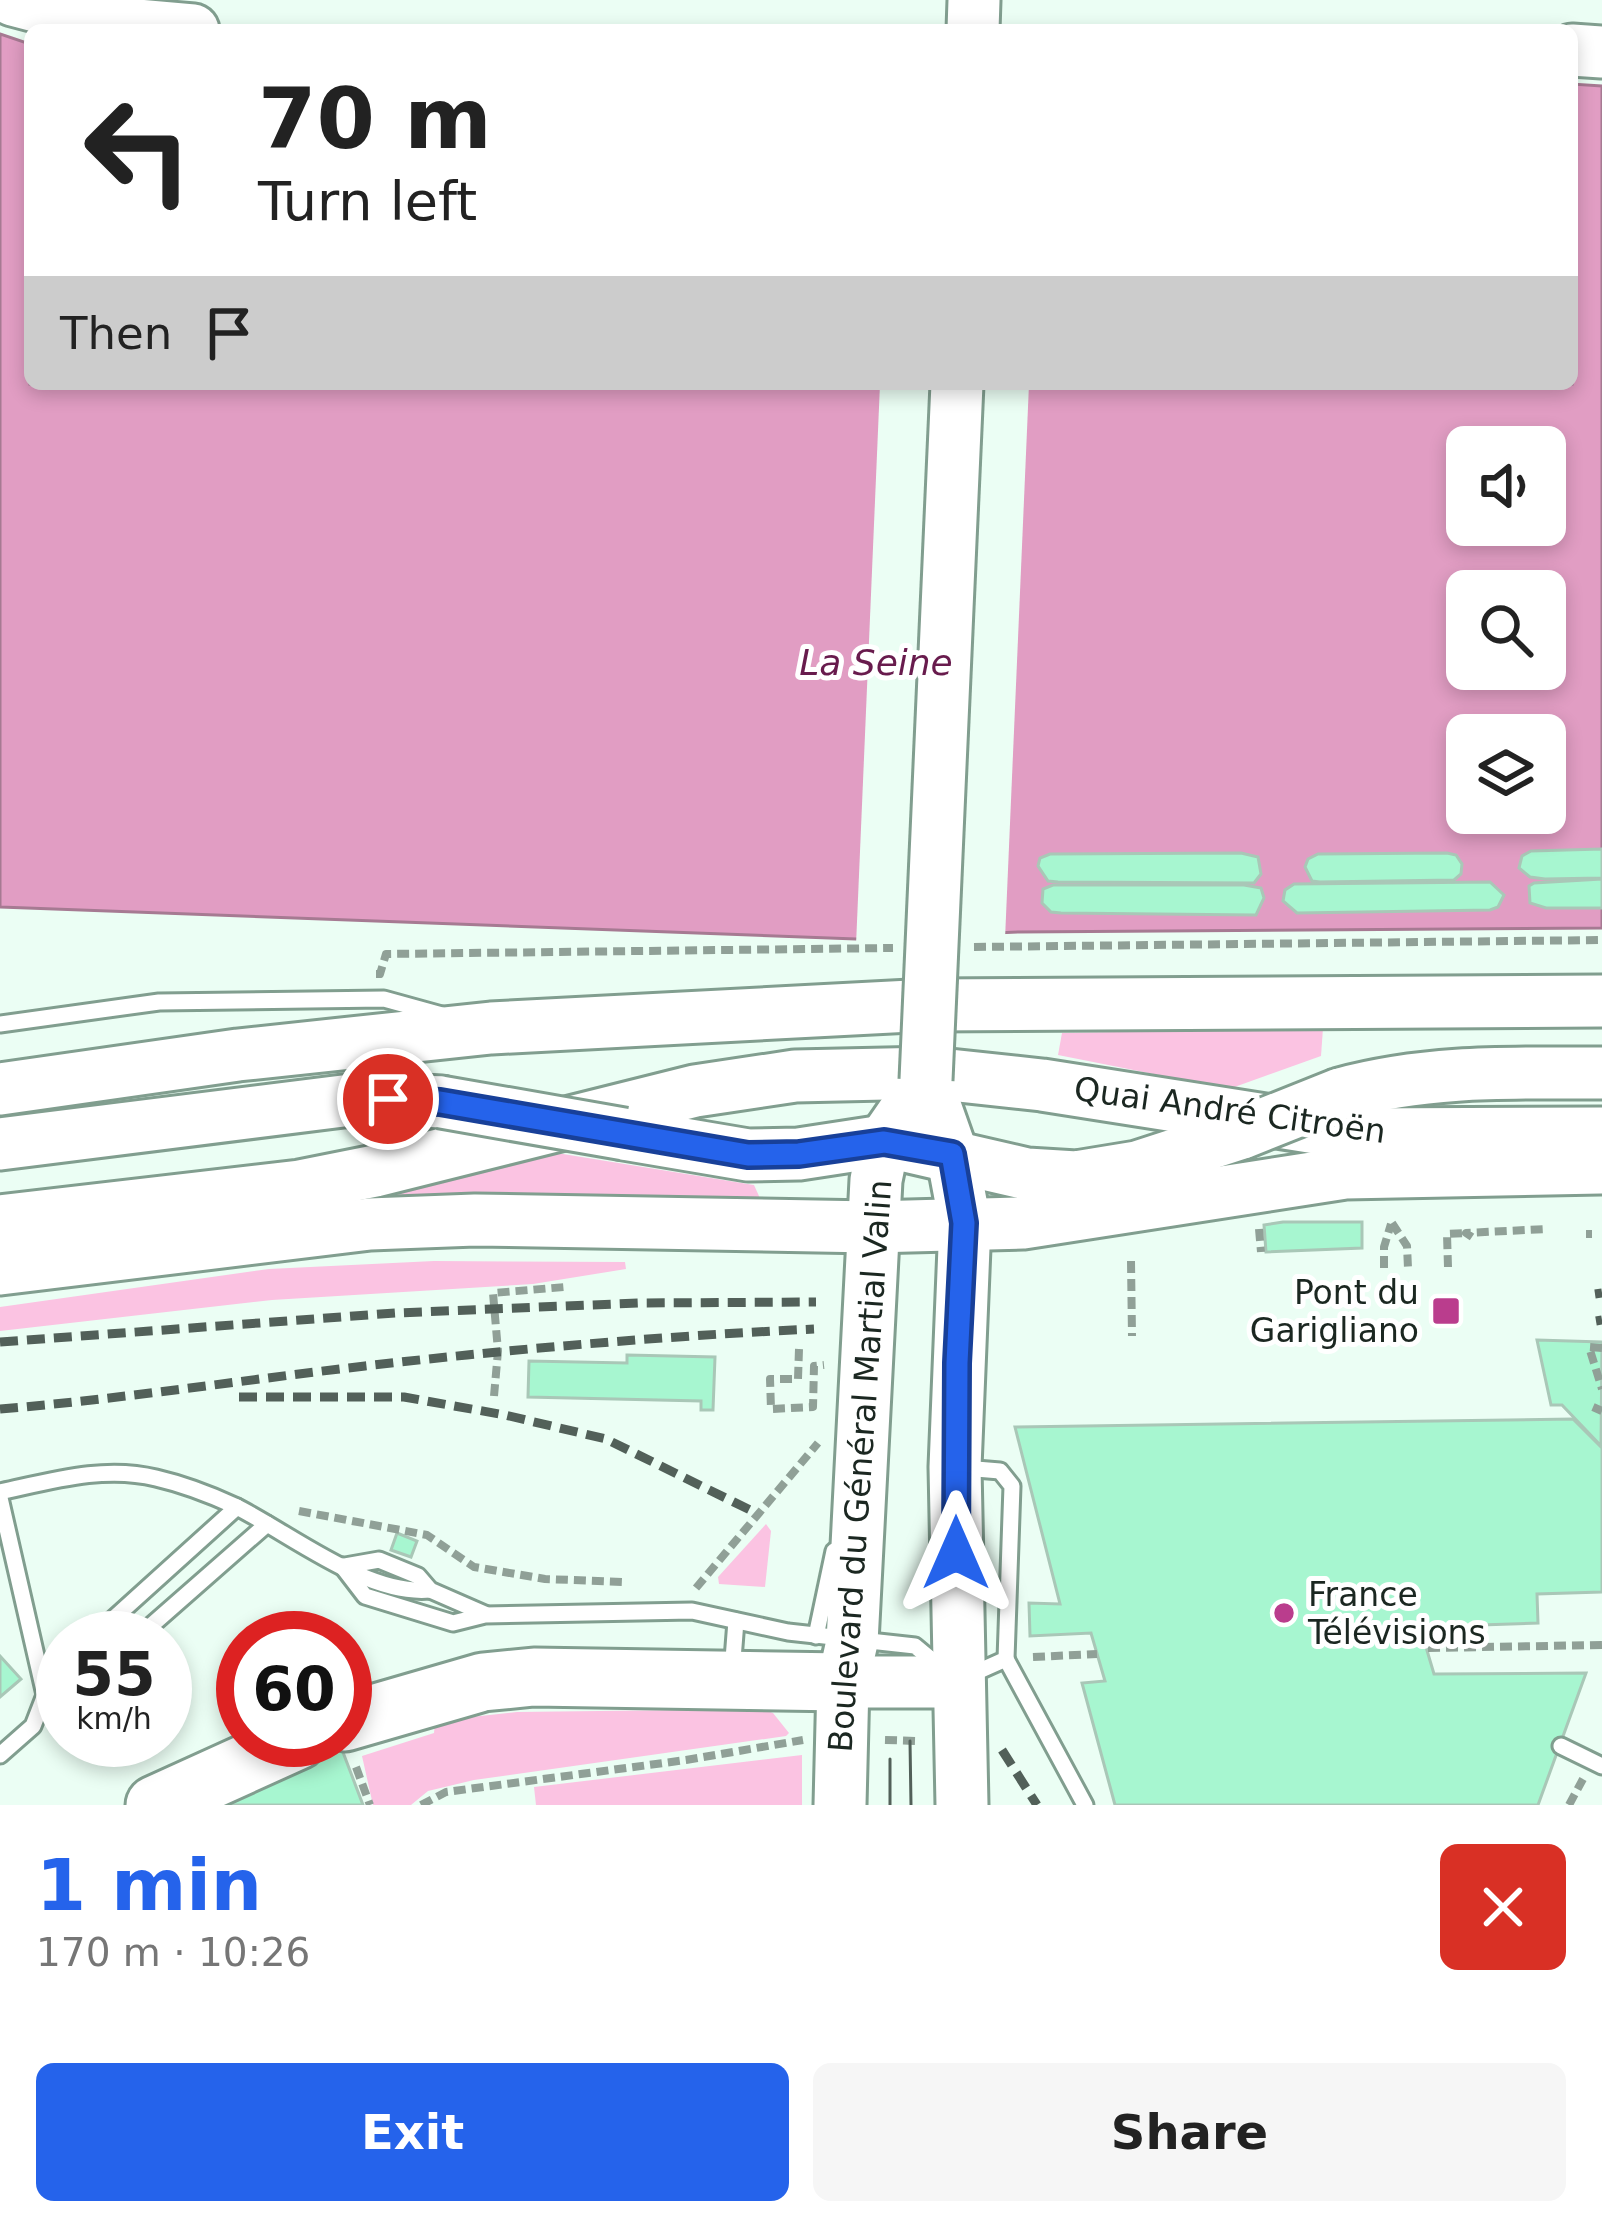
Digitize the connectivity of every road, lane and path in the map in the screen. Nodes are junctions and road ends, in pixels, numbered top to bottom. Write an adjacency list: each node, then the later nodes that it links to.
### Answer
1 (13, 0): 2 (main road)
2 (126, 24)
3 (957, 390): 12 (main road, bridge)
4 (1602, 940): 5 (path)
5 (958, 947)
6 (910, 948): 7 (path)
7 (380, 974)
8 (1602, 1001): 10 (main road)
9 (0, 1024): 10 (lane)
10 (491, 1028): 13 (main road)
11 (1602, 1073): 17 (main road, bridge)
12 (929, 1077): 14 (main road, Quai André Citroën); 15 (main road, Boulevard du Général Martial Valin); 17 (main road); 19 (main road, Quai André Citroën)
13 (0, 1089)
14 (1602, 1133)
15 (884, 1142): 16 (main road, bridge); 17 (main road); 21 (main road, Boulevard du Général Martial Valin)
16 (0, 1144)
17 (952, 1154): 20 (main road)
18 (1602, 1168): 20 (main road)
19 (0, 1221)
20 (964, 1223): 21 (main road); 38 (main road)
21 (872, 1227): 29 (main road); 37 (main road, Boulevard du Général Martial Valin)
22 (1259, 1227): 24 (path)
23 (1546, 1229): 26 (path)
24 (1261, 1252)
25 (1131, 1262): 31 (path)
26 (1448, 1267)
27 (1384, 1268): 28 (path)
28 (1408, 1268)
29 (0, 1269)
30 (565, 1287): 36 (path)
31 (1132, 1336)
32 (1602, 1348): 35 (path)
33 (799, 1349): 34 (path)
34 (824, 1365)
35 (1602, 1388)
36 (494, 1396)
37 (846, 1424): 45 (path); 52 (main road, Boulevard du Général Martial Valin)
38 (956, 1467): 54 (lane); 56 (main road)
39 (0, 1495): 40 (lane); 62 (lane)
40 (237, 1507): 42 (lane); 46 (lane)
41 (286, 1509): 44 (path)
42 (267, 1524): 43 (lane); 47 (lane)
43 (342, 1566): 48 (lane); 48 (lane)
44 (640, 1583)
45 (695, 1589)
46 (122, 1611)
47 (168, 1611)
48 (485, 1615): 49 (lane)
49 (736, 1621): 52 (lane); 55 (lane)
50 (1602, 1646): 51 (path)
51 (1428, 1648)
52 (837, 1653): 55 (highway); 56 (main road); 67 (main road, Boulevard du Général Martial Valin)
53 (1097, 1654): 54 (path)
54 (1006, 1659): 56 (lane); 69 (lane)
55 (732, 1682): 57 (highway)
56 (957, 1682): 68 (main road)
57 (372, 1714)
58 (810, 1738): 66 (path)
59 (869, 1740): 60 (path)
60 (931, 1741)
61 (1562, 1745): 63 (lane)
62 (0, 1756)
63 (1602, 1766)
64 (239, 1767): 65 (highway)
65 (155, 1805)
66 (421, 1805)
67 (840, 1805)
68 (962, 1805)
69 (1084, 1805)

